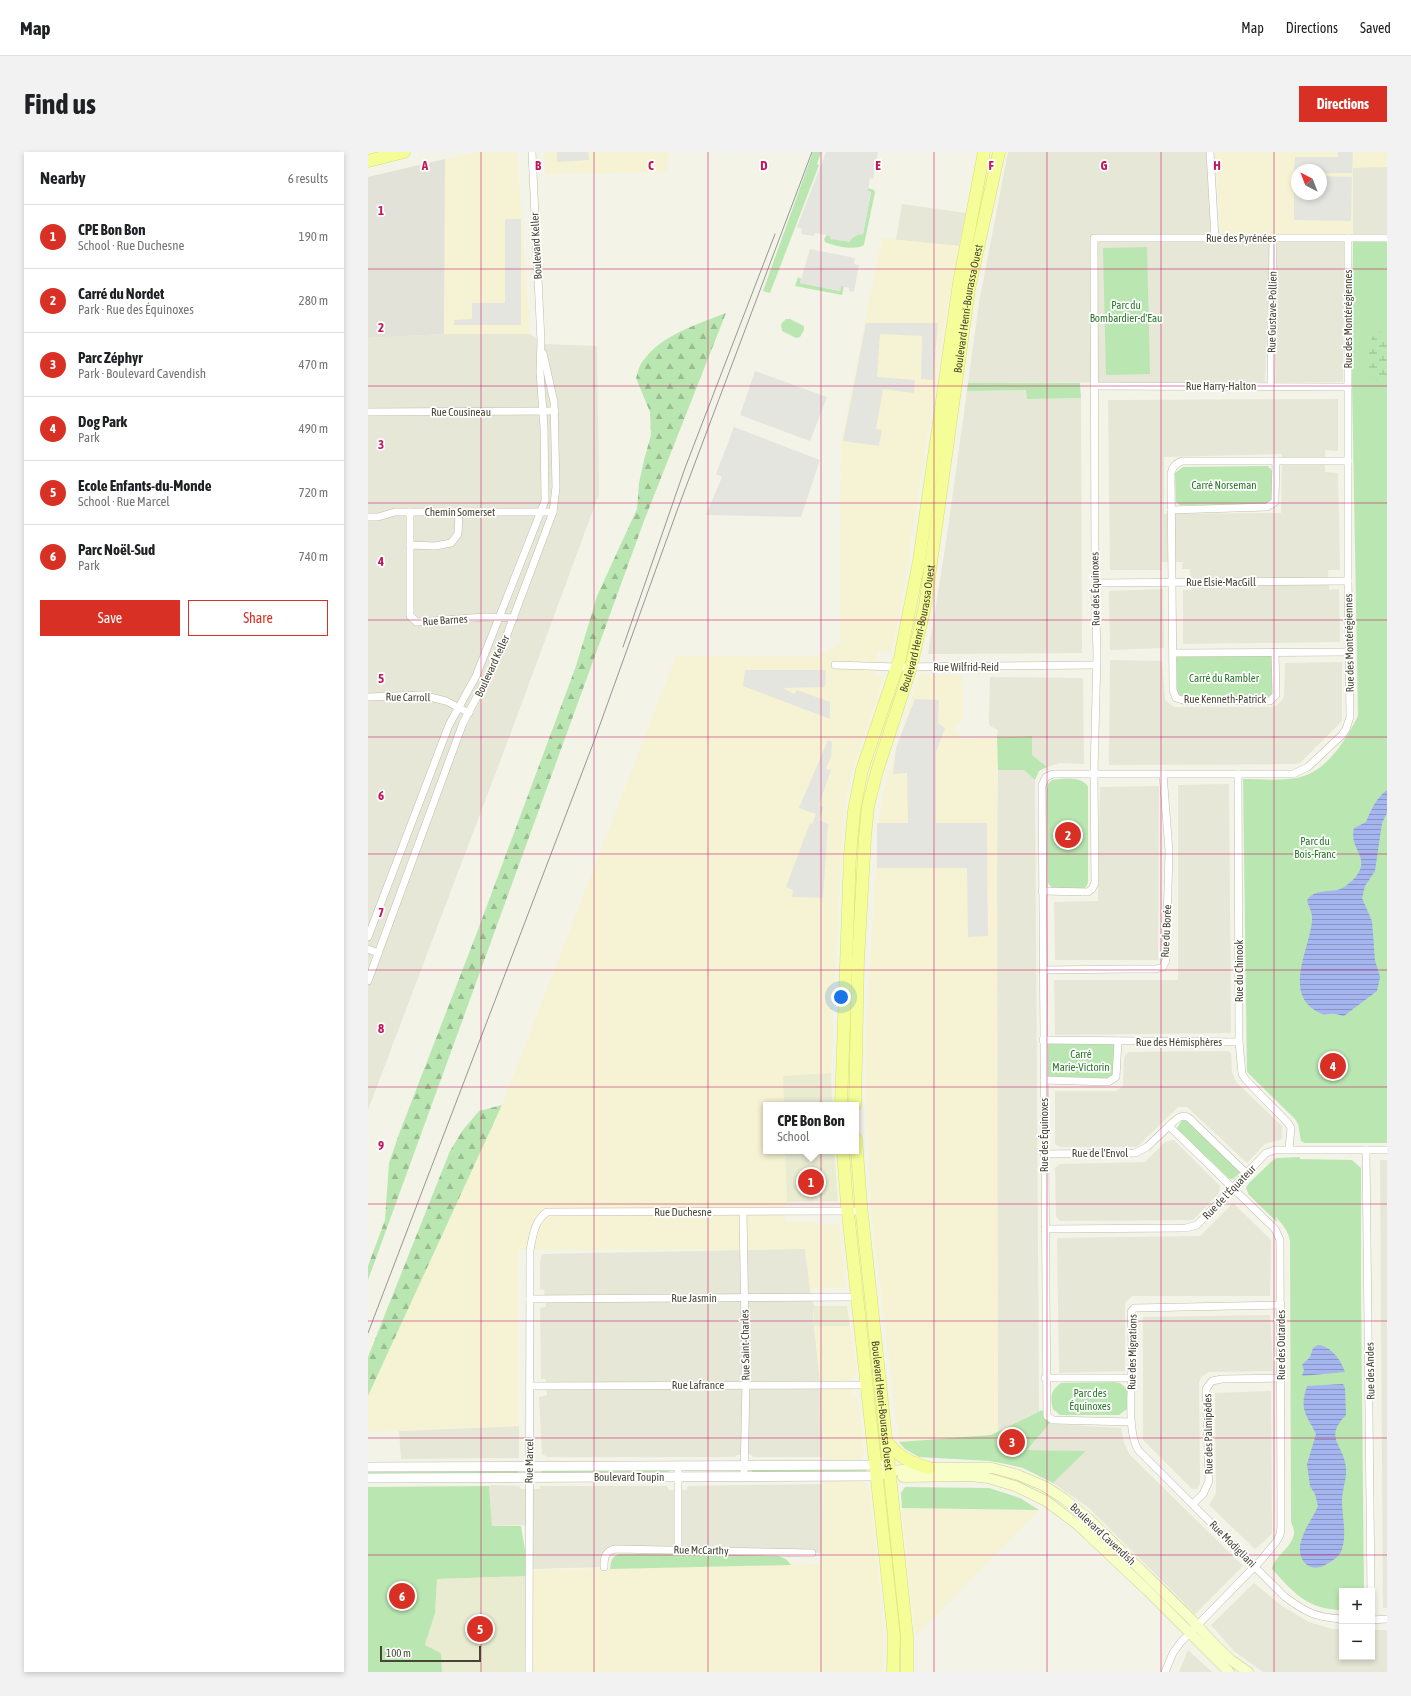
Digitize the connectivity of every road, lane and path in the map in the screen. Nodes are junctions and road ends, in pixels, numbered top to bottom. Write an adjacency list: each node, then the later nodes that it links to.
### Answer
1 (404, 152): 6 (main road)
2 (532, 152): 12 (street, Boulevard Keller)
3 (984, 152): 39 (main road, Boulevard Henri-Bourassa Ouest)
4 (999, 152): 38 (main road, Boulevard Henri-Bourassa Ouest)
5 (1210, 152): 8 (street)
6 (368, 161)
7 (1094, 238): 8 (street, Rue des Pyrénées); 13 (street, Rue des Équinoxes)
8 (1215, 238): 9 (street, Rue des Pyrénées)
9 (1273, 238): 10 (street, Rue des Pyrénées); 14 (street, Rue Gustave-Pollien)
10 (1348, 238): 11 (street, Rue des Pyrénées); 15 (street, Rue des Montérégiennes)
11 (1387, 238)
12 (541, 341): 16 (street, Boulevard Keller); 17 (street, Boulevard Keller)
13 (1095, 386): 14 (street, Rue Harry-Halton); 30 (street, Rue des Équinoxes)
14 (1271, 386): 15 (street, Rue Harry-Halton)
15 (1348, 387): 19 (street, Rue des Montérégiennes)
16 (543, 411): 17 (street, Rue Cousineau); 18 (street, Rue Cousineau); 23 (street, Boulevard Keller)
17 (555, 411): 24 (street, Boulevard Keller)
18 (368, 412)
19 (1348, 460): 20 (street); 28 (street, Rue des Montérégiennes)
20 (1276, 461): 21 (street); 21 (street, Rue Kenneth-Patrick)
21 (1171, 510): 29 (street, Rue Kenneth-Patrick)
22 (410, 512): 25 (street, Chemin Somerset); 26 (street, Chemin Somerset); 27 (street, Rue Barnes)
23 (541, 512): 24 (street, Chemin Somerset); 25 (street, Chemin Somerset); 31 (street, Boulevard Keller)
24 (553, 512): 32 (street, Boulevard Keller)
25 (459, 513): 27 (street)
26 (368, 517)
27 (410, 545): 31 (street, Rue Barnes)
28 (1348, 581): 29 (street, Rue Elsie-MacGill); 34 (street, Rue des Montérégiennes)
29 (1171, 582): 30 (street, Rue Elsie-MacGill); 35 (street, Rue Kenneth-Patrick)
30 (1095, 583): 37 (street, Rue des Équinoxes)
31 (500, 617): 32 (street, Rue Barnes); 41 (street, Boulevard Keller)
32 (514, 618): 42 (street, Boulevard Keller)
33 (1275, 652): 34 (street); 35 (street); 35 (street, Rue Kenneth-Patrick)
34 (1348, 652): 45 (street, Rue des Montérégiennes)
35 (1172, 653)
36 (835, 665): 39 (street, Rue Wilfrid-Reid)
37 (1096, 665): 38 (street, Rue Wilfrid-Reid); 43 (street, Rue des Équinoxes)
38 (911, 667): 39 (street, Rue Wilfrid-Reid); 58 (main road, Boulevard Henri-Bourassa Ouest)
39 (896, 668): 57 (main road, Boulevard Henri-Bourassa Ouest)
40 (368, 697): 41 (street, Rue Carroll)
41 (459, 707): 42 (street, Rue Carroll); 48 (street, Boulevard Keller)
42 (469, 713): 50 (street, Boulevard Keller)
43 (1094, 774): 44 (street, Rue des Montérégiennes); 46 (street, Rue des Montérégiennes); 47 (street, Rue des Équinoxes)
44 (1163, 774): 45 (street, Rue des Montérégiennes); 51 (street, Rue du Borée)
45 (1238, 774): 55 (street, Rue du Chinook)
46 (1046, 777): 47 (street, Rue des Équinoxes)
47 (1042, 892): 51 (street, Rue des Équinoxes)
48 (368, 937)
49 (368, 949): 50 (street)
50 (378, 953): 52 (street, Boulevard Keller)
51 (1043, 970): 53 (street, Rue des Équinoxes)
52 (368, 981)
53 (1043, 1040): 54 (street, Rue des Hémisphères); 56 (street, Rue des Équinoxes)
54 (1118, 1041): 55 (street, Rue des Hémisphères); 56 (street)
55 (1239, 1042): 60 (street, Rue du Chinook)
56 (1044, 1080): 65 (street, Rue des Équinoxes)
57 (841, 1102)
58 (855, 1102)
59 (1169, 1126): 65 (street, Rue de l'Envol); 66 (street); 67 (street, Rue des Outardes)
60 (1289, 1149): 61 (street, Rue de l'Équateur); 66 (street, Rue de l'Équateur)
61 (1366, 1150): 62 (street, Rue de l'Équateur); 102 (street, Rue des Andes)
62 (1387, 1150)
63 (843, 1154): 70 (main road, Boulevard Henri-Bourassa Ouest)
64 (857, 1154): 68 (main road, Boulevard Henri-Bourassa Ouest)
65 (1044, 1154): 71 (street, Rue des Équinoxes)
66 (1247, 1174): 67 (street, Rue de l'Équateur)
67 (1233, 1189): 71 (street, Rue de l'Équateur); 76 (street, Rue des Outardes)
68 (862, 1211): 70 (street, Rue Duchesne); 84 (main road, Boulevard Henri-Bourassa Ouest)
69 (743, 1212): 70 (street, Rue Duchesne); 72 (street, Rue Duchesne); 74 (street, Rue Saint-Charles)
70 (848, 1212): 73 (main road, Boulevard Henri-Bourassa Ouest)
71 (1045, 1229): 77 (street, Rue des Équinoxes)
72 (530, 1250): 75 (street, Rue Marcel)
73 (857, 1297): 74 (street, Rue Jasmin); 81 (main road, Boulevard Henri-Bourassa Ouest)
74 (744, 1298): 75 (street, Rue Jasmin); 80 (street, Rue Saint-Charles)
75 (530, 1299): 82 (street, Rue Marcel)
76 (1280, 1305): 78 (street, Rue des Migrations); 79 (street, Rue des Outardes)
77 (1046, 1378): 78 (street); 83 (street, Rue des Équinoxes)
78 (1132, 1378): 83 (street, Rue des Migrations)
79 (1281, 1378): 97 (street, Rue des Palmipèdes); 100 (street, Rue des Outardes)
80 (746, 1384): 81 (street, Rue Lafrance); 82 (street, Rue Lafrance); 88 (street, Rue Saint-Charles)
81 (867, 1385): 91 (main road, Boulevard Henri-Bourassa Ouest)
82 (530, 1386): 86 (street, Rue Marcel)
83 (1131, 1422): 85 (street, Rue des Migrations)
84 (887, 1442): 90 (main road); 92 (main road, Boulevard Henri-Bourassa Ouest)
85 (1136, 1447): 97 (street, Rue Modigliani)
86 (529, 1466): 87 (street, Boulevard Toupin); 89 (street, Boulevard Toupin); 93 (street, Rue Marcel)
87 (678, 1466): 88 (street, Boulevard Toupin); 94 (street)
88 (744, 1466): 91 (street, Boulevard Toupin); 95 (street, Rue Saint-Charles)
89 (368, 1467)
90 (929, 1468): 92 (main road, Boulevard Cavendish); 106 (main road, Boulevard Cavendish)
91 (876, 1471): 92 (main road, Boulevard Toupin); 95 (street, Boulevard Toupin); 108 (main road, Boulevard Henri-Bourassa Ouest)
92 (890, 1471): 106 (main road, Boulevard Cavendish); 109 (main road, Boulevard Henri-Bourassa Ouest)
93 (529, 1477): 94 (street, Boulevard Toupin); 96 (street, Boulevard Toupin); 107 (street, Rue Marcel)
94 (678, 1477): 95 (street, Boulevard Toupin); 98 (street)
95 (744, 1477)
96 (368, 1478)
97 (1193, 1504): 100 (street, Rue Modigliani)
98 (678, 1549): 99 (street, Rue McCarthy); 101 (street, Rue McCarthy)
99 (812, 1553)
100 (1256, 1566): 103 (street, Rue Modigliani); 106 (street, Rue des Outardes)
101 (604, 1567)
102 (1371, 1588)
103 (1339, 1619)
104 (1387, 1619): 105 (street)
105 (1375, 1620)
106 (1193, 1629): 110 (street, Rue des Outardes); 111 (main road, Boulevard Cavendish); 112 (main road, Boulevard Cavendish)
107 (529, 1672)
108 (893, 1672)
109 (907, 1672)
110 (1165, 1672)
111 (1229, 1672)
112 (1248, 1672)

